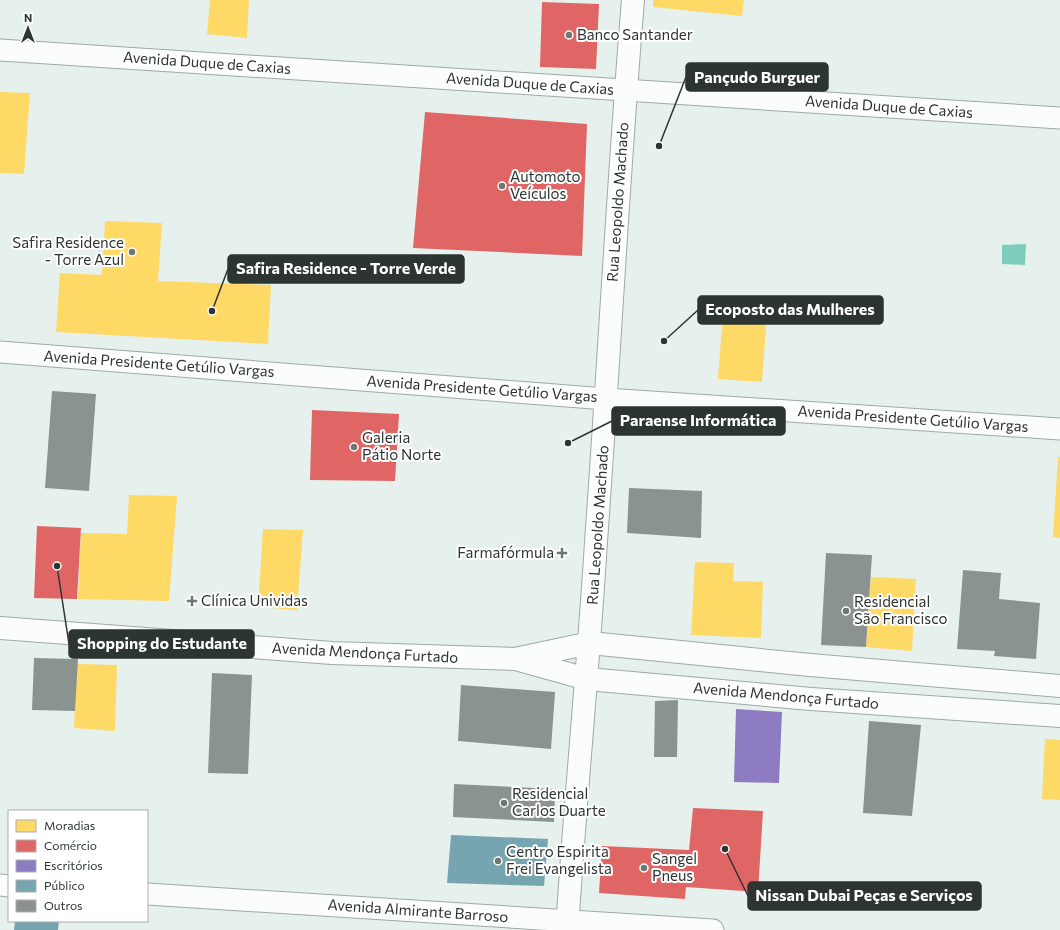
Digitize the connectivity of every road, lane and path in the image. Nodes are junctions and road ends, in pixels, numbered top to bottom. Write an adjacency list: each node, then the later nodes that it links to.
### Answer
1 (633, 0): 3 (street, Rua Leopoldo Machado)
2 (0, 50): 3 (street, Avenida Duque de Caxias)
3 (625, 90): 4 (street, Avenida Duque de Caxias); 6 (street, Rua Leopoldo Machado)
4 (1060, 118)
5 (0, 352): 6 (street, Avenida Presidente Getúlio Vargas)
6 (606, 399): 7 (street, Avenida Presidente Getúlio Vargas); 9 (street, Rua Leopoldo Machado)
7 (1060, 429)
8 (0, 628): 10 (street, Avenida Mendonça Furtado)
9 (590, 643): 10 (street, Avenida Mendonça Furtado); 11 (street, Avenida Mendonça Furtado); 12 (street, Rua Leopoldo Machado)
10 (515, 659): 12 (street, Avenida Mendonça Furtado)
11 (810, 665): 13 (street, Avenida Mendonça Furtado); 14 (street)
12 (587, 679): 14 (street, Avenida Mendonça Furtado); 17 (street, Rua Leopoldo Machado)
13 (1058, 686): 15 (street)
14 (812, 699): 15 (street, Avenida Mendonça Furtado)
15 (1058, 715)
16 (148, 894): 17 (street, Avenida Almirante Barroso)
17 (567, 925): 18 (street, Avenida Almirante Barroso)
18 (713, 930)

